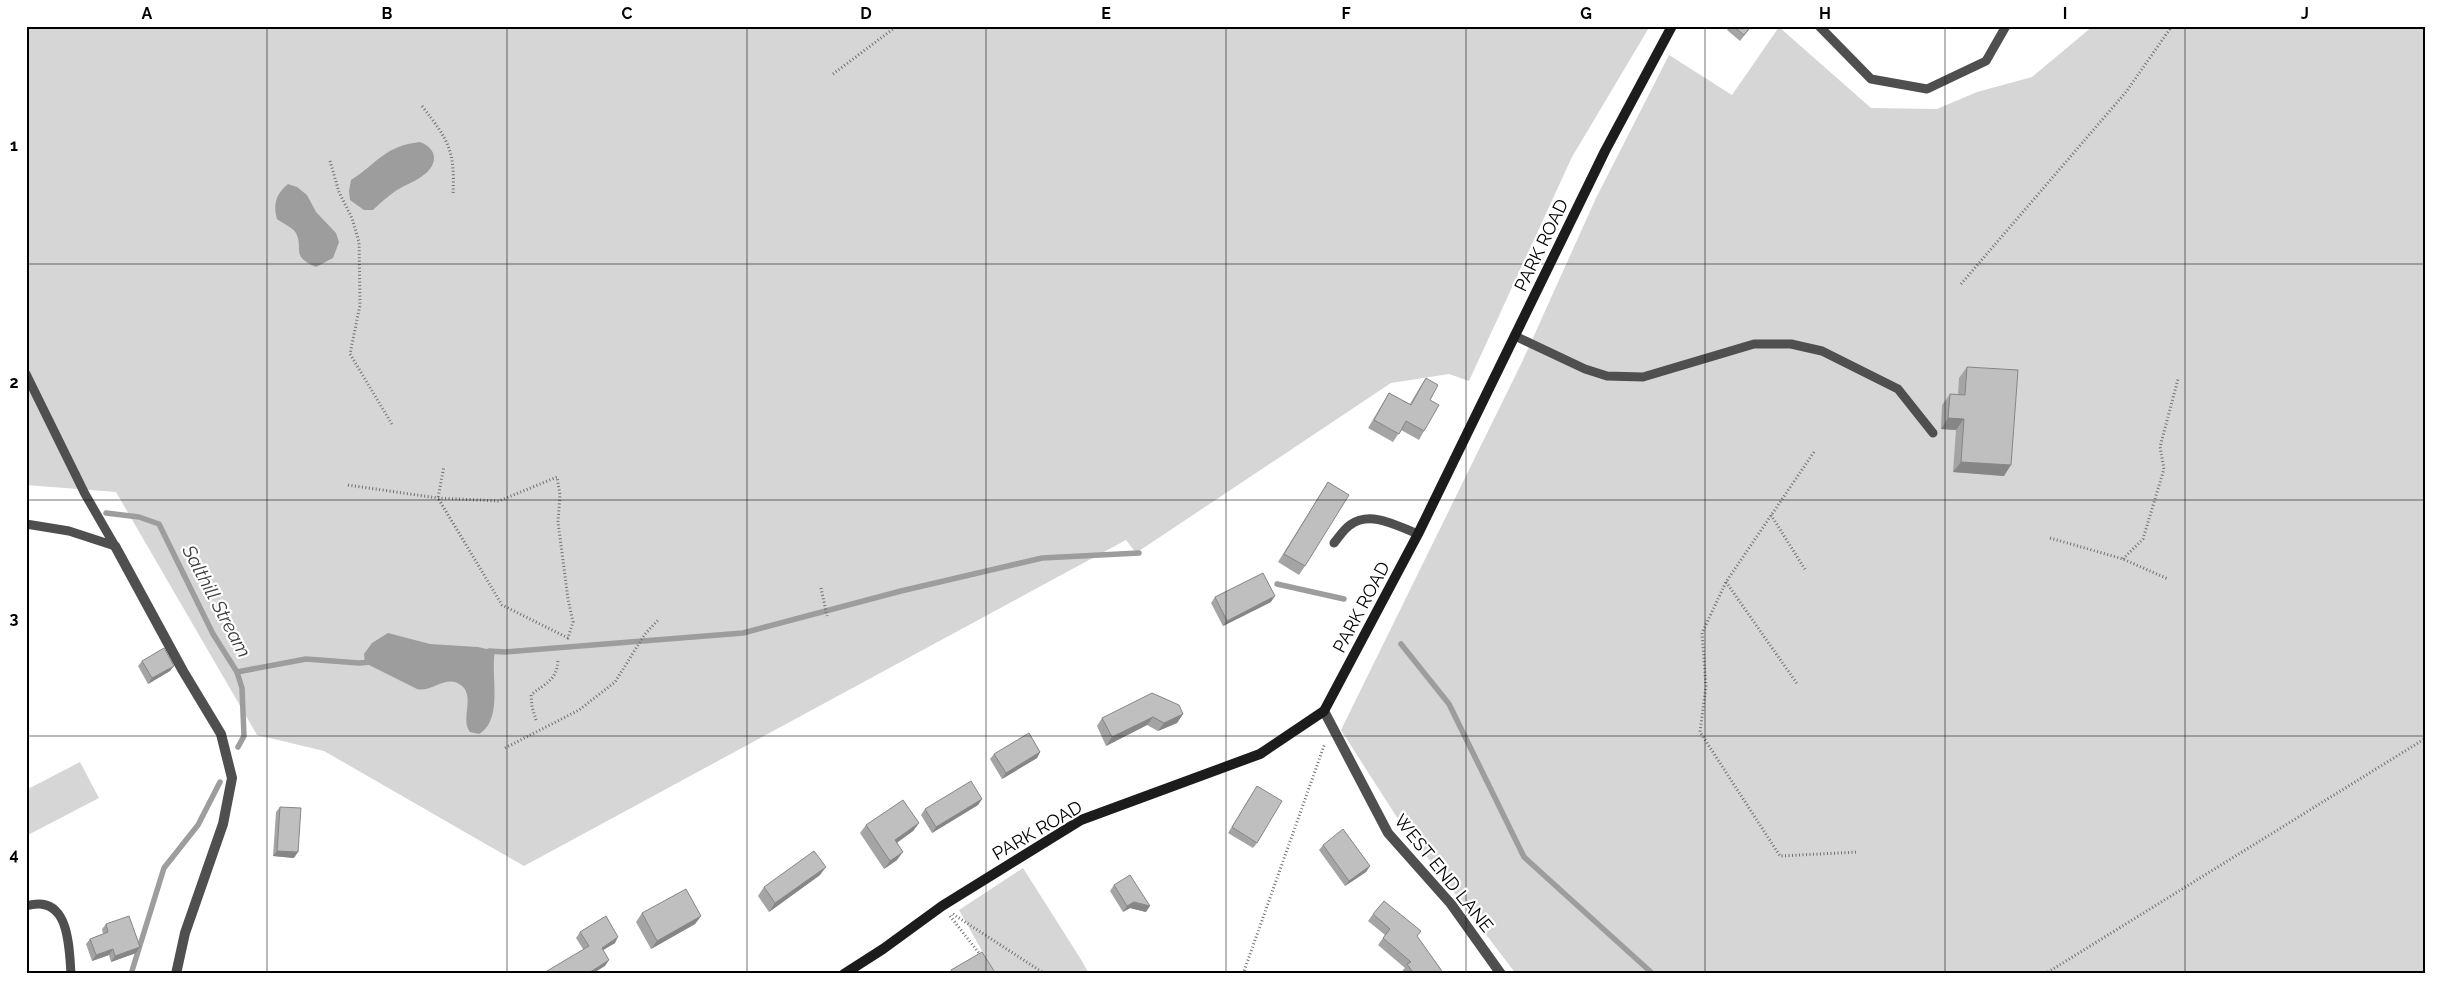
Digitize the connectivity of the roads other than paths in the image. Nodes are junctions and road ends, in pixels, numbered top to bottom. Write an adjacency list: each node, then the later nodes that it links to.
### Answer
1 (1672, 26): 4 (main road, PARK ROAD)
2 (1819, 26): 3 (lane)
3 (2006, 26)
4 (1515, 336): 6 (lane); 8 (main road, PARK ROAD)
5 (26, 374): 10 (lane)
6 (1933, 433)
7 (26, 524): 10 (lane)
8 (1418, 534): 9 (lane); 11 (main road, PARK ROAD)
9 (1334, 543)
10 (115, 546): 14 (street)
11 (1324, 711): 15 (main road, PARK ROAD); 16 (street, WEST END LANE)
12 (26, 906): 13 (lane)
13 (71, 974)
14 (176, 974)
15 (844, 974)
16 (1501, 974)

